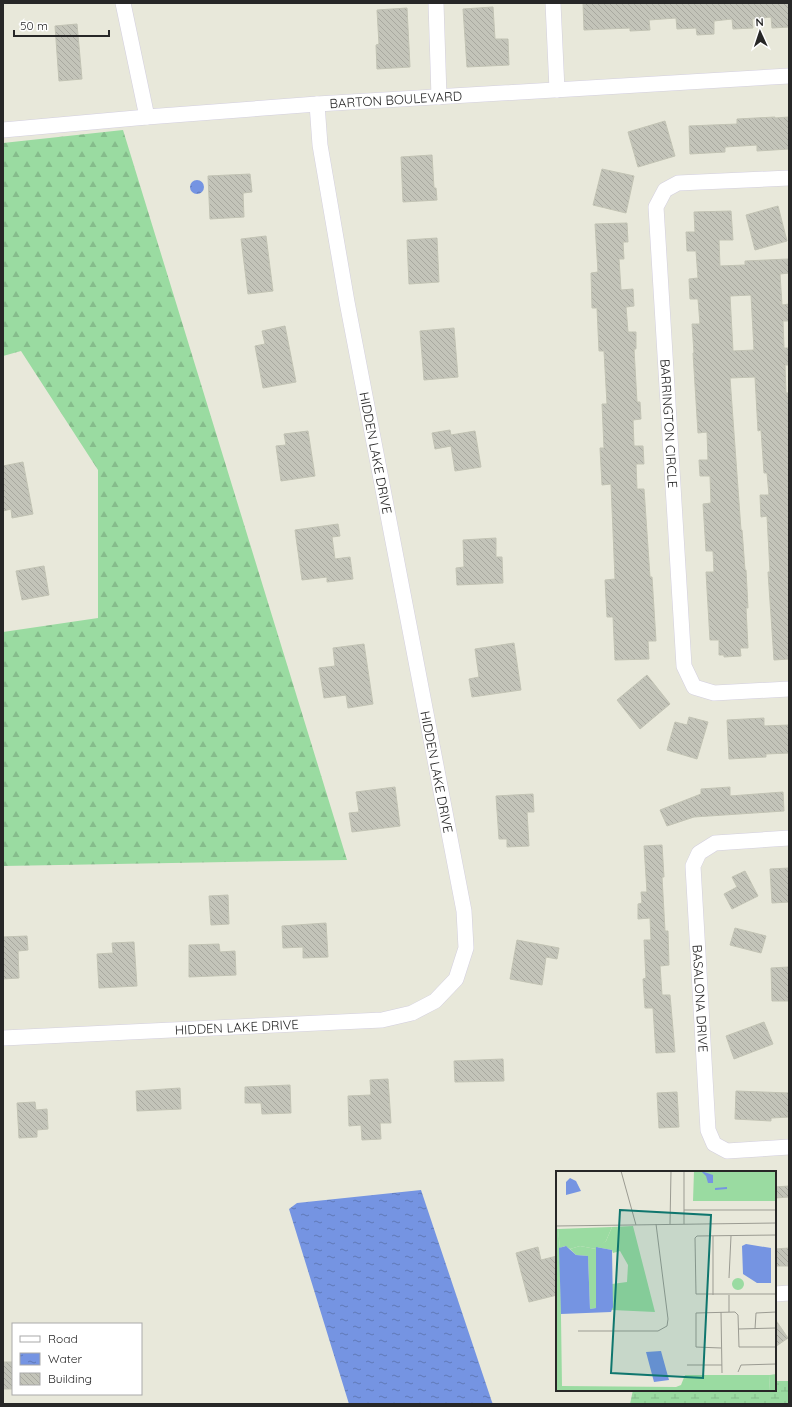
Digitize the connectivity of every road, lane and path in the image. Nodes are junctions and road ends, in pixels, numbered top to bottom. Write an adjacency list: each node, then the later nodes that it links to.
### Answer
1 (123, 3): 8 (street)
2 (436, 3): 6 (street)
3 (553, 3): 5 (street)
4 (789, 76): 5 (street, BARTON BOULEVARD)
5 (557, 90): 6 (street, BARTON BOULEVARD)
6 (439, 97): 7 (street, BARTON BOULEVARD)
7 (317, 104): 8 (street, BARTON BOULEVARD); 13 (street, HIDDEN LAKE DRIVE)
8 (147, 117): 9 (street, BARTON BOULEVARD)
9 (3, 130)
10 (789, 178): 11 (street, BARRINGTON CIRCLE)
11 (789, 689)
12 (789, 838): 14 (street, BASALONA DRIVE)
13 (3, 1038)
14 (789, 1147)
15 (776, 1294): 16 (street)
16 (789, 1294)

